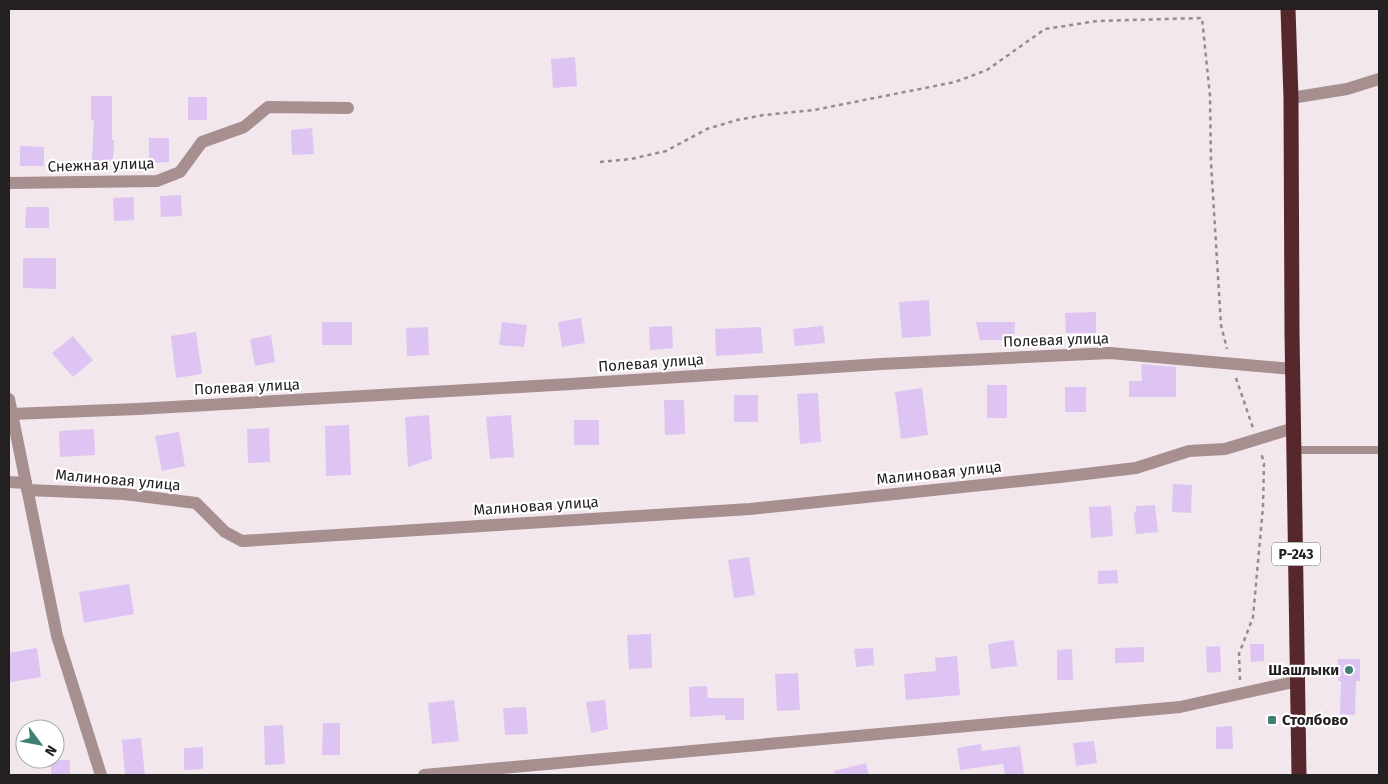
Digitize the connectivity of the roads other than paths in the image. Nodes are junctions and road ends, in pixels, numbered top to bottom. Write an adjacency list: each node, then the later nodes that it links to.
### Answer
1 (1288, 9): 3 (highway, Р-243)
2 (1379, 80): 3 (street)
3 (1291, 98): 6 (highway, Р-243)
4 (348, 108): 5 (street, Снежная улица)
5 (9, 183)
6 (1292, 369): 8 (street, Полевая улица); 9 (highway, Р-243)
7 (9, 399): 8 (street)
8 (12, 414): 13 (street)
9 (1294, 428): 10 (highway, Р-243); 13 (street, Малиновая улица)
10 (1294, 450): 11 (lane); 14 (highway, Р-243)
11 (1377, 450)
12 (9, 482): 13 (street, Малиновая улица)
13 (26, 486): 15 (street)
14 (1298, 681): 16 (street); 17 (highway, Р-243)
15 (101, 775)
16 (424, 775)
17 (1299, 775)

